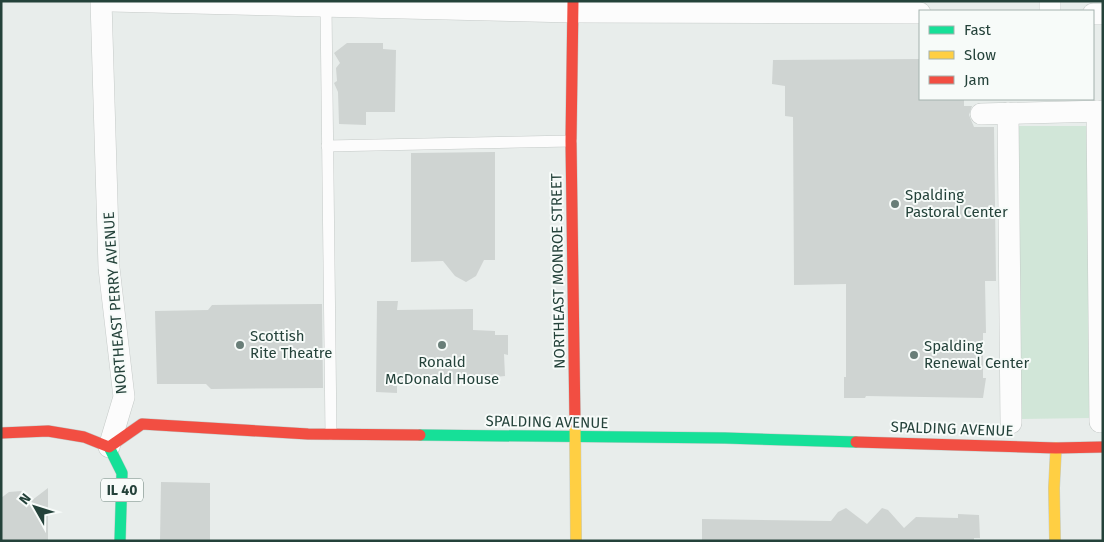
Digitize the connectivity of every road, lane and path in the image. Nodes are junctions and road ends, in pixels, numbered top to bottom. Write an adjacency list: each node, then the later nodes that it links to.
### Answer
1 (101, 1): 17 (street, NORTHEAST PERRY AVENUE)
2 (111, 1): 3 (street)
3 (326, 6): 4 (street); 11 (lane)
4 (573, 6): 5 (street); 10 (street, NORTHEAST MONROE STREET)
5 (810, 7): 6 (street)
6 (919, 13)
7 (1100, 111): 8 (street); 12 (street)
8 (1008, 113): 9 (street); 13 (street)
9 (981, 114)
10 (571, 141): 11 (lane); 16 (street, NORTHEAST MONROE STREET)
11 (327, 146): 15 (lane)
12 (1100, 422)
13 (1012, 423)
14 (1, 433): 17 (street)
15 (331, 434): 16 (street, SPALDING AVENUE); 17 (street, SPALDING AVENUE)
16 (574, 438): 19 (street, SPALDING AVENUE); 21 (street, NORTHEAST MONROE STREET)
17 (110, 447): 20 (street, IL 40)
18 (1103, 447): 19 (street, SPALDING AVENUE)
19 (1056, 448): 22 (street)
20 (120, 538)
21 (576, 541)
22 (1055, 541)

